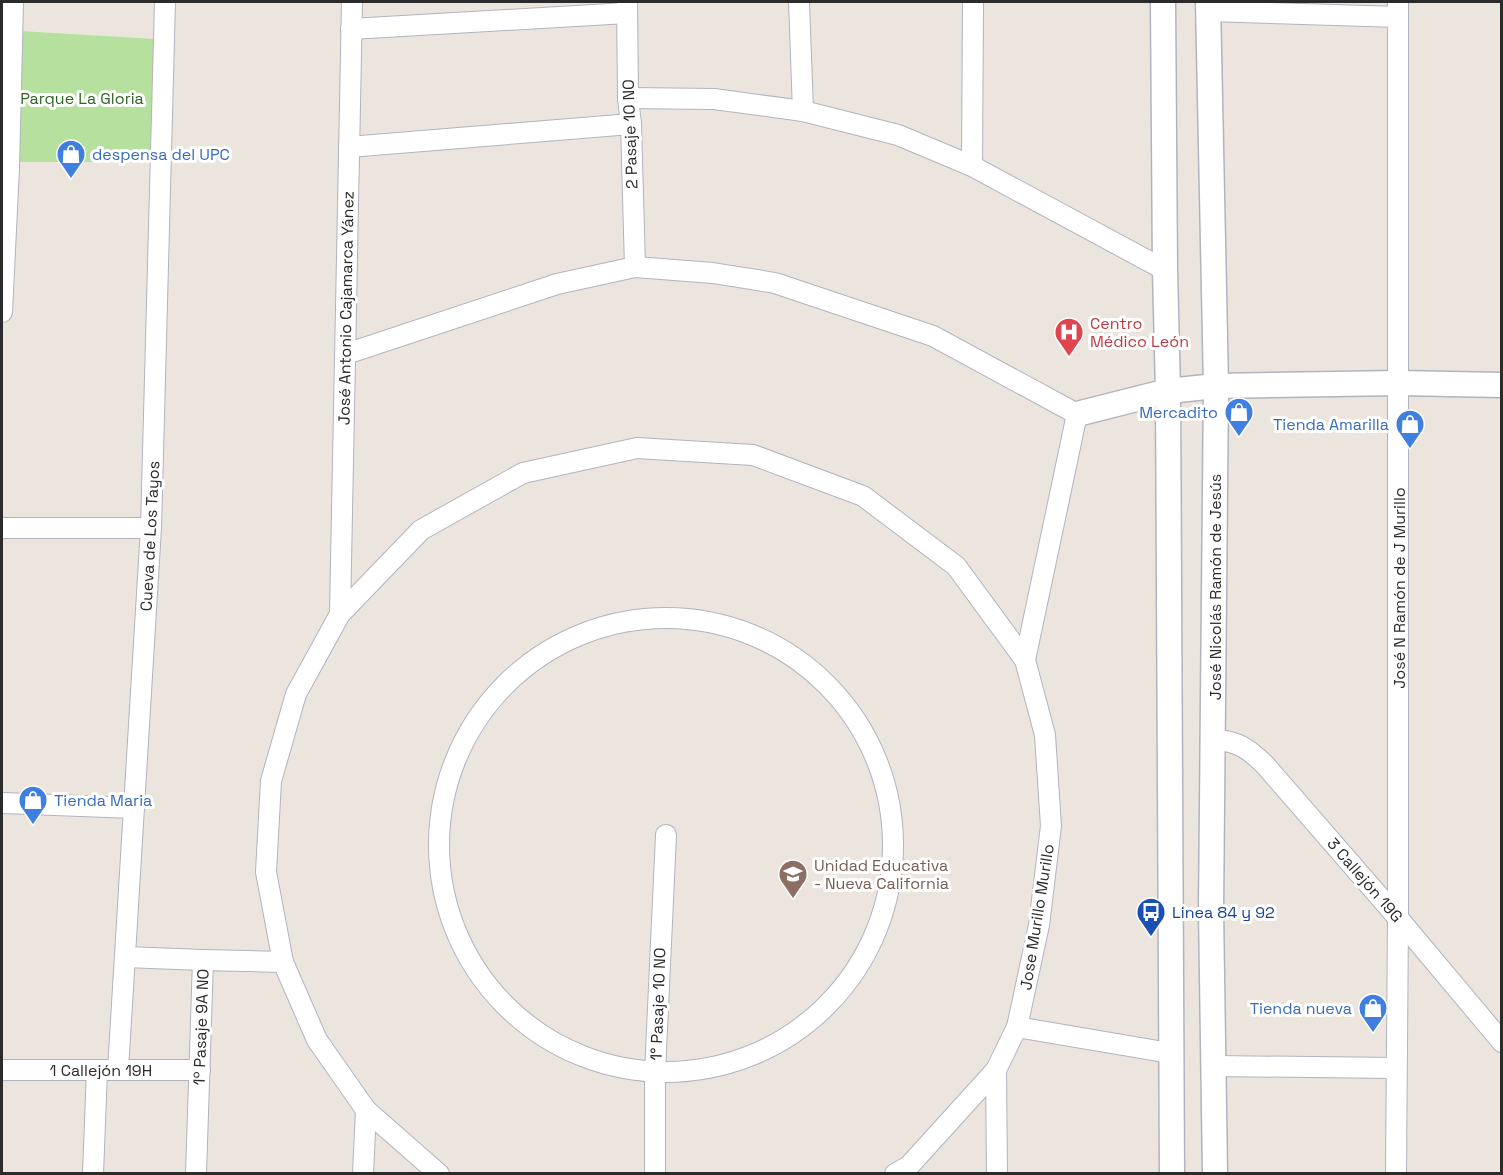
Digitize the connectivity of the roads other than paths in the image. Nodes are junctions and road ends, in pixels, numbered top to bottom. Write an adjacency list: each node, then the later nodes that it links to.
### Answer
1 (14, 2): 16 (street)
2 (165, 2): 27 (street, Cueva de Los Tayos)
3 (352, 2): 10 (street, José Antonio Cajamarca Yánez)
4 (799, 2): 12 (street)
5 (973, 2): 15 (street)
6 (1163, 2): 18 (street)
7 (1208, 6): 9 (street); 23 (street, José Nicolás Ramón de Jesús)
8 (627, 8): 10 (street); 11 (street, 2 Pasaje 10 NO)
9 (1398, 9): 21 (street, José N Ramón de J Murillo)
10 (351, 29): 14 (street, José Antonio Cajamarca Yánez)
11 (628, 98): 12 (street); 13 (street, 2 Pasaje 10 NO)
12 (802, 111): 15 (street)
13 (631, 124): 14 (street); 17 (street, 2 Pasaje 10 NO)
14 (349, 147): 20 (street, José Antonio Cajamarca Yánez)
15 (972, 166): 18 (street)
16 (5, 168): 19 (street)
17 (635, 267): 20 (street); 25 (street)
18 (1165, 270): 24 (street)
19 (2, 312)
20 (346, 354): 28 (street, José Antonio Cajamarca Yánez)
21 (1399, 383): 22 (street); 23 (street); 34 (street, José N Ramón de J Murillo)
22 (1502, 385)
23 (1216, 386): 24 (street); 30 (street, José Nicolás Ramón de Jesús)
24 (1168, 390): 25 (street); 40 (street)
25 (1077, 414): 29 (street)
26 (2, 528): 27 (street)
27 (152, 528): 32 (street, Cueva de Los Tayos)
28 (340, 614): 29 (street, Jose Murillo Murillo); 37 (street, Jose Murillo Murillo)
29 (1025, 660): 38 (street, Jose Murillo Murillo)
30 (1213, 739): 34 (street, 3 Callejón 19G); 41 (street, José Nicolás Ramón de Jesús)
31 (2, 803): 32 (street)
32 (134, 808): 35 (street, Cueva de Los Tayos)
33 (666, 835): 48 (street, 1° Pasaje 10 NO)
34 (1398, 918): 39 (street, 3 Callejón 19G); 42 (street, José N Ramón de J Murillo)
35 (125, 957): 36 (street); 45 (street, Cueva de Los Tayos)
36 (203, 960): 37 (street, 1º Pasaje 9A NO); 46 (street, 1º Pasaje 9A NO)
37 (283, 962): 49 (street, Jose Murillo Murillo)
38 (1017, 1027): 40 (street); 47 (street, Jose Murillo Murillo)
39 (1502, 1042)
40 (1170, 1053): 57 (street)
41 (1214, 1066): 42 (street); 58 (street, José Nicolás Ramón de Jesús)
42 (1396, 1068): 59 (street, José N Ramón de J Murillo)
43 (2, 1070): 44 (street, 1 Callejón 19H)
44 (97, 1070): 45 (street, 1 Callejón 19H); 50 (street)
45 (118, 1070): 46 (street, 1 Callejón 19H)
46 (200, 1070): 51 (street, 1º Pasaje 9A NO)
47 (996, 1070): 55 (street, Jose Murillo Murillo); 56 (street)
48 (655, 1073): 48 (street); 54 (street, 1° Pasaje 10 NO)
49 (366, 1110): 52 (street); 53 (street, Jose Murillo Murillo)
50 (93, 1173)
51 (196, 1173)
52 (363, 1173)
53 (439, 1173)
54 (655, 1173)
55 (895, 1173)
56 (998, 1173)
57 (1172, 1173)
58 (1215, 1173)
59 (1396, 1173)

